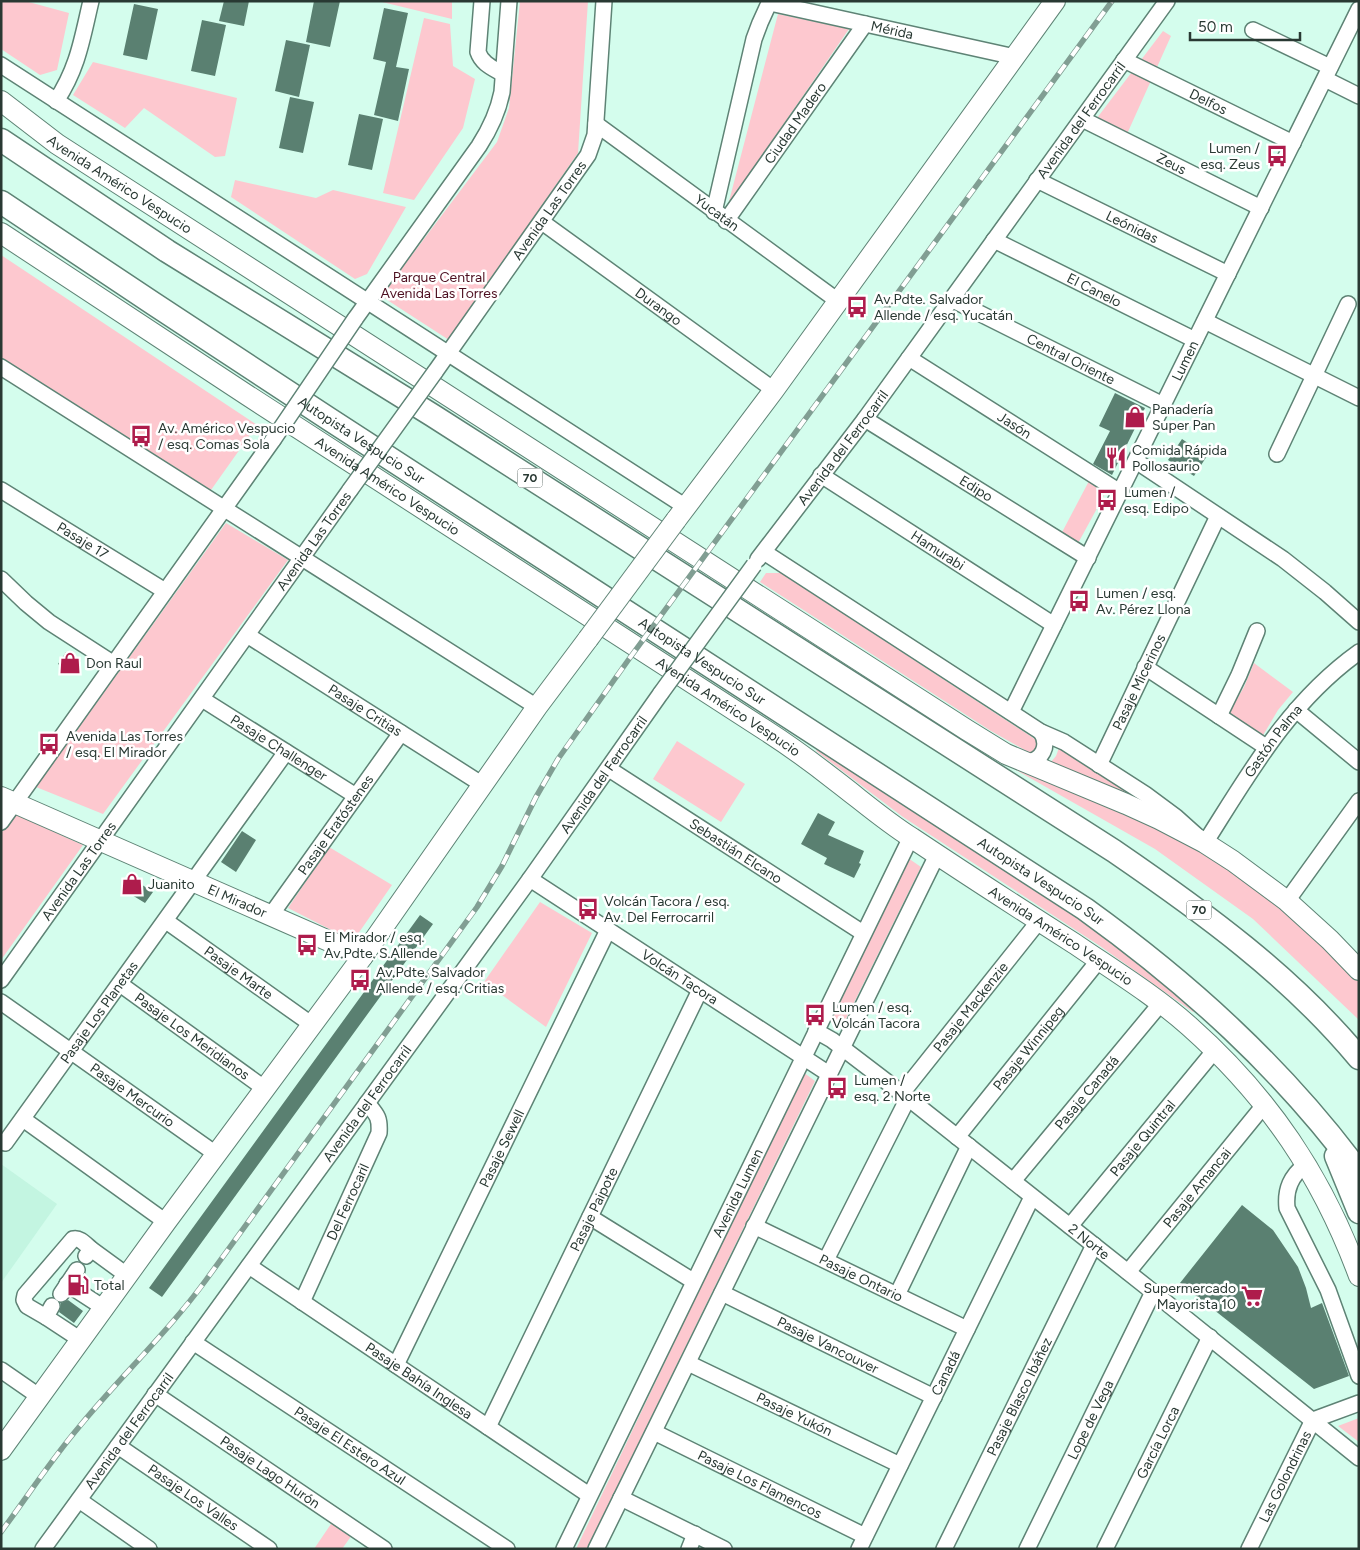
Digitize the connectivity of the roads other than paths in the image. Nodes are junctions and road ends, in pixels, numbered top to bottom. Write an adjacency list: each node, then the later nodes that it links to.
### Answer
1 (91, 1): 18 (street)
2 (482, 1): 15 (street)
3 (509, 1): 15 (street)
4 (604, 1): 20 (street, Avenida Las Torres)
5 (1055, 1): 11 (main road)
6 (1167, 1): 12 (street, Avenida del Ferrocarril)
7 (770, 2): 9 (street, Mérida); 26 (street)
8 (1359, 9): 14 (street, Lumen)
9 (865, 24): 11 (street, Mérida); 26 (street, Ciudad Madero)
10 (1253, 30): 14 (street)
11 (1015, 57): 33 (main road)
12 (1124, 60): 19 (street, Avenida del Ferrocarril); 22 (street, Delfos)
13 (1, 65): 18 (street)
14 (1327, 73): 16 (street); 22 (street, Lumen)
15 (503, 74): 32 (street)
16 (1359, 96)
17 (1, 101): 74 (main road, Avenida Américo Vespucio)
18 (56, 101): 32 (street)
19 (1082, 119): 23 (street, Avenida del Ferrocarril); 25 (street, Zeus)
20 (596, 124): 26 (street, Yucatán); 27 (street, Avenida Las Torres)
21 (1, 140): 103 (highway, 70)
22 (1293, 143): 25 (street, Lumen)
23 (1037, 180): 29 (street, Avenida del Ferrocarril); 30 (street, Leónidas)
24 (3, 203): 118 (highway, Autopista Vespucio Sur)
25 (1261, 208): 30 (street, Lumen)
26 (720, 216): 33 (street, Yucatán)
27 (542, 222): 37 (street, Avenida Las Torres); 41 (street, Durango)
28 (1, 233): 83 (main road, Avenida Américo Vespucio)
29 (994, 240): 31 (street, Avenida del Ferrocarril); 36 (street, El Canelo)
30 (1228, 274): 35 (street, Lumen)
31 (951, 299): 38 (street, Avenida del Ferrocarril); 43 (street, Central Oriente)
32 (367, 301): 37 (street); 50 (street, bridge)
33 (838, 301): 41 (main road)
34 (1348, 304): 40 (street)
35 (1205, 321): 36 (street, Lumen); 40 (street)
36 (1195, 340): 43 (street, Lumen)
37 (447, 354): 51 (street); 54 (street, Avenida Las Torres, bridge)
38 (908, 358): 44 (street, Avenida del Ferrocarril); 49 (street, Jasón)
39 (1, 367): 50 (street)
40 (1314, 376): 42 (street); 45 (street)
41 (774, 390): 51 (main road)
42 (1359, 398)
43 (1163, 405): 46 (street, Lumen)
44 (865, 419): 47 (street, Avenida del Ferrocarril); 55 (street, Edipo)
45 (1278, 454)
46 (1136, 461): 49 (street, Lumen); 52 (street)
47 (821, 475): 53 (street, Avenida del Ferrocarril); 59 (street, Hamurabi)
48 (1, 490): 57 (street, Pasaje 17)
49 (1120, 492): 55 (street, Lumen)
50 (224, 508): 54 (street); 57 (street)
51 (681, 514): 66 (main road, bridge)
52 (1218, 516): 58 (street); 64 (street, Pasaje Micerinos)
53 (764, 552): 68 (street, Avenida Américo Vespucio); 77 (street, Avenida del Ferrocarril, bridge)
54 (302, 557): 61 (street, Avenida Las Torres); 66 (street)
55 (1088, 558): 59 (street, Lumen)
56 (2, 583): 63 (street)
57 (165, 591): 63 (street)
58 (1359, 622)
59 (1054, 625): 68 (street, Lumen)
60 (1257, 631): 69 (street)
61 (247, 634): 65 (street, Avenida Las Torres); 71 (street, Pasaje Critias)
62 (1359, 652): 67 (street, Gastón Palma)
63 (114, 664): 80 (street)
64 (1144, 667): 69 (street); 76 (street, Pasaje Micerinos)
65 (202, 698): 73 (street, Pasaje Challenger); 84 (street, Avenida Las Torres)
66 (537, 706): 78 (main road)
67 (1296, 710): 72 (street, Gastón Palma); 75 (street)
68 (1011, 712): 70 (street, Avenida Américo Vespucio)
69 (1218, 716): 72 (street)
70 (1040, 732): 74 (street); 76 (street, Avenida Américo Vespucio)
71 (401, 733): 78 (street, Pasaje Critias); 79 (street, Pasaje Eratóstenes)
72 (1266, 747): 85 (street, Gastón Palma)
73 (286, 752): 79 (street, Pasaje Challenger); 88 (street, Pasaje Los Planetas)
74 (1026, 762): 85 (main road, Avenida Américo Vespucio)
75 (1359, 762)
76 (1099, 765): 85 (street, Avenida Américo Vespucio)
77 (609, 769): 87 (street, Avenida del Ferrocarril); 94 (street, Sebastián Elcano)
78 (484, 785): 95 (main road)
79 (356, 796): 90 (street, Pasaje Eratóstenes)
80 (8, 800): 82 (street); 84 (main road, El Mirador)
81 (1359, 801): 89 (street)
82 (1, 822)
83 (910, 838): 86 (main road, Avenida Américo Vespucio); 94 (street, Avenida Lumen)
84 (100, 841): 88 (main road, El Mirador); 98 (street, Avenida Las Torres)
85 (1206, 843): 89 (main road, Avenida Américo Vespucio)
86 (937, 855): 92 (main road, Avenida Américo Vespucio); 106 (street)
87 (530, 879): 93 (street, Volcán Tacora); 115 (street, Avenida del Ferrocarril)
88 (194, 881): 90 (main road, El Mirador); 91 (street, Pasaje Los Planetas)
89 (1287, 901): 97 (main road, Avenida Américo Vespucio)
90 (270, 915): 95 (main road, El Mirador)
91 (166, 920): 99 (street, Pasaje Los Planetas); 104 (street, Pasaje Marte)
92 (1039, 921): 96 (main road, Avenida Américo Vespucio); 114 (street, Pasaje Mackenzie)
93 (608, 930): 100 (street, Volcán Tacora); 149 (street, Pasaje Sewell)
94 (863, 933): 105 (street, Avenida Lumen)
95 (363, 956): 104 (main road)
96 (1099, 960): 102 (main road, Avenida Américo Vespucio); 119 (street, Pasaje Winnipeg)
97 (1356, 960)
98 (1, 980)
99 (120, 984): 109 (street, Pasaje Los Planetas); 113 (street, Pasaje Los Meridianos)
100 (700, 990): 110 (street, Volcán Tacora); 127 (street, Pasaje Paipote)
101 (1, 1002): 109 (street, Pasaje Mercurio)
102 (1161, 1004): 108 (main road, Avenida Américo Vespucio); 124 (street, Pasaje Canadá)
103 (1325, 1021): 107 (highway); 111 (highway, 70)
104 (311, 1024): 113 (main road)
105 (816, 1031): 106 (street, 2 Norte); 110 (street, Avenida Lumen)
106 (842, 1047): 112 (street); 114 (street, 2 Norte)
107 (1359, 1047)
108 (1215, 1050): 116 (main road, Avenida Américo Vespucio); 130 (street, Pasaje Quintral)
109 (71, 1052): 117 (street, Pasaje Los Planetas); 121 (street, Pasaje Mercurio)
110 (803, 1057): 112 (street, Volcán Tacora); 138 (street, Avenida Lumen)
111 (1359, 1058)
112 (829, 1074): 129 (street)
113 (264, 1088): 121 (main road)
114 (905, 1096): 119 (street, 2 Norte); 132 (street, Pasaje Mackenzie)
115 (367, 1103): 133 (street, Avenida del Ferrocarril); 142 (street, Del Ferrocaril)
116 (1265, 1104): 122 (main road, Avenida Américo Vespucio); 135 (street, Pasaje Amancai)
117 (23, 1119): 120 (street, Pasaje Los Planetas); 128 (street)
118 (1318, 1119): 123 (highway, Autopista Vespucio Sur); 126 (highway)
119 (963, 1141): 124 (street, 2 Norte); 141 (street, Pasaje Winnipeg)
120 (5, 1143)
121 (216, 1154): 128 (main road)
122 (1306, 1164): 137 (main road, Avenida Américo Vespucio); 151 (street)
123 (1359, 1172)
124 (1013, 1181): 125 (street, 2 Norte)
125 (1032, 1197): 130 (street, 2 Norte); 144 (street, Canadá)
126 (1359, 1212)
127 (590, 1217): 138 (street); 157 (street, Pasaje Paipote)
128 (166, 1222): 136 (main road)
129 (754, 1226): 132 (street, Pasaje Ontario); 140 (street)
130 (1070, 1226): 131 (street, 2 Norte)
131 (1094, 1246): 135 (street, 2 Norte); 177 (street, Pasaje Blasco Ibáñez)
132 (826, 1260): 141 (street, Pasaje Ontario)
133 (249, 1266): 142 (street, Pasaje Bahía Inglesa); 147 (street, Avenida del Ferrocarril)
134 (77, 1270): 143 (street)
135 (1128, 1272): 139 (street, 2 Norte)
136 (128, 1276): 143 (main road); 146 (street)
137 (1359, 1276)
138 (693, 1281): 163 (street, Avenida Lumen)
139 (1153, 1292): 145 (street, 2 Norte); 178 (street, Lope de Vega)
140 (722, 1293): 148 (street); 154 (street, Pasaje Vancouver)
141 (897, 1295): 144 (street, Pasaje Ontario)
142 (302, 1302): 149 (street, Pasaje Bahía Inglesa)
143 (104, 1308): 146 (main road)
144 (967, 1329): 154 (street, Canadá)
145 (1210, 1338): 156 (street, 2 Norte); 179 (street, García Lorca)
146 (81, 1340): 153 (main road)
147 (193, 1342): 152 (street, Avenida del Ferrocarril); 172 (street, Pasaje El Estero Azul)
148 (688, 1362): 158 (street); 162 (street, Pasaje Yukón)
149 (396, 1365): 157 (street, Pasaje Bahía Inglesa)
150 (1, 1370): 153 (street)
151 (1359, 1376)
152 (156, 1394): 159 (street, Avenida del Ferrocarril); 171 (street, Pasaje Lago Hurón)
153 (40, 1397): 160 (main road)
154 (934, 1397): 162 (street, Canadá)
155 (1359, 1403): 156 (street, Las Golondrinas)
156 (1313, 1420): 161 (street, 2 Norte); 180 (street, Las Golondrinas)
157 (488, 1427): 163 (street, Pasaje Bahía Inglesa)
158 (654, 1432): 164 (street); 167 (street, Pasaje Los Flamencos)
159 (118, 1446): 165 (street, Avenida del Ferrocarril); 170 (street, Pasaje Los Valles)
160 (1, 1450)
161 (1359, 1458)
162 (900, 1465): 167 (street, Canadá)
163 (589, 1494): 173 (street, Avenida Lumen)
164 (621, 1498): 166 (street); 174 (street)
165 (79, 1500): 168 (street, Avenida del Ferrocarril); 169 (street)
166 (696, 1534): 175 (street); 176 (street)
167 (862, 1542)
168 (43, 1549)
169 (149, 1549)
170 (269, 1549)
171 (384, 1549)
172 (507, 1549)
173 (564, 1549)
174 (596, 1549)
175 (689, 1549)
176 (724, 1549)
177 (944, 1549)
178 (1027, 1549)
179 (1105, 1549)
180 (1249, 1549)

